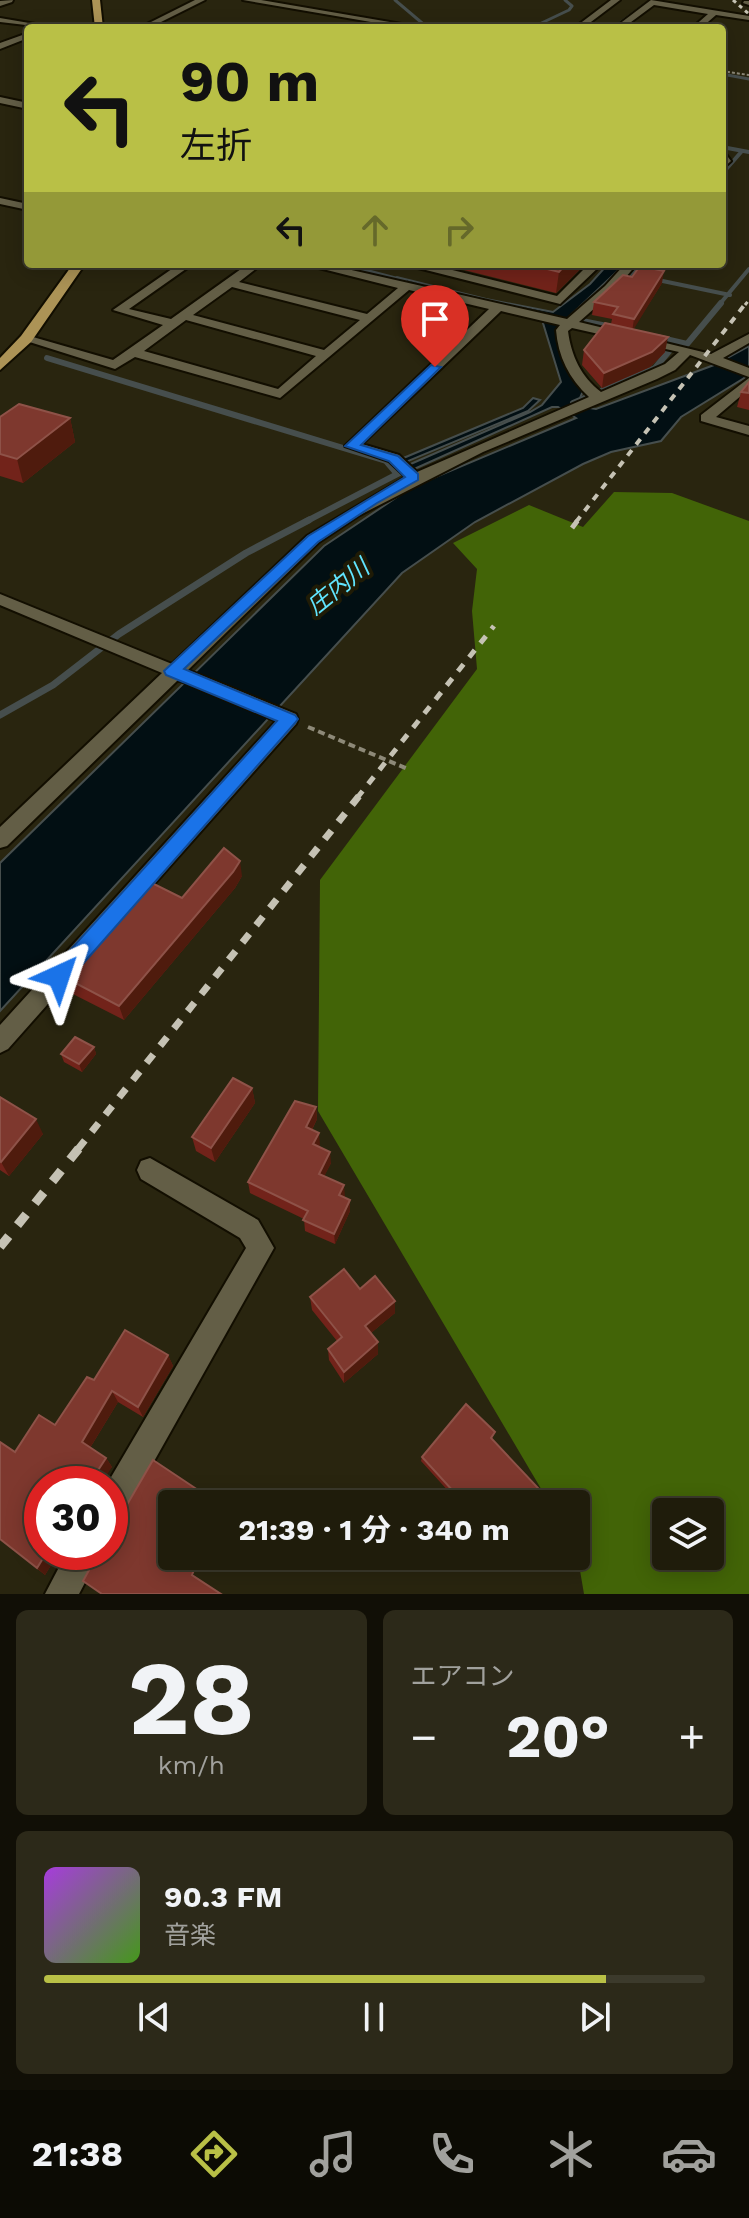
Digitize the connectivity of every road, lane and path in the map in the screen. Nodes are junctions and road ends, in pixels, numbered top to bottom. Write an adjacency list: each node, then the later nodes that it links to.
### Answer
1 (9, 0): 8 (street)
2 (96, 0): 13 (main road)
3 (201, 0): 14 (street)
4 (247, 0): 15 (street)
5 (616, 0): 16 (street)
6 (640, 0): 7 (street)
7 (652, 1): 9 (street); 17 (street)
8 (0, 4)
9 (714, 13): 10 (street); 18 (street)
10 (749, 18)
11 (2, 21): 12 (street)
12 (24, 24)
13 (99, 24)
14 (151, 24)
15 (396, 24)
16 (583, 24)
17 (623, 24)
18 (701, 24)
19 (24, 37): 20 (street)
20 (0, 46)
21 (726, 72): 22 (path)
22 (749, 75)
23 (0, 100): 24 (street)
24 (24, 105)
25 (0, 201): 26 (street)
26 (24, 206)
27 (76, 268): 42 (main road)
28 (181, 268): 39 (street)
29 (251, 268): 35 (street)
30 (339, 268): 34 (street)
31 (432, 268): 32 (street)
32 (592, 268)
33 (627, 268): 40 (street)
34 (383, 274): 36 (street)
35 (230, 283): 38 (street); 39 (street)
36 (407, 286): 37 (street); 38 (street)
37 (497, 308): 40 (street); 52 (street)
38 (369, 318): 45 (street)
39 (179, 320): 44 (street); 45 (street)
40 (565, 322): 43 (street); 50 (street)
41 (749, 338): 46 (street)
42 (26, 339): 44 (street); 47 (main road)
43 (688, 350): 46 (street); 50 (street)
44 (134, 352): 45 (street)
45 (326, 355)
46 (717, 359): 48 (street)
47 (0, 366)
48 (749, 373)
49 (749, 382): 51 (street)
50 (594, 397): 52 (street)
51 (749, 431)
52 (409, 473): 54 (street)
53 (0, 599): 54 (street)
54 (176, 673): 55 (street); 57 (street)
55 (286, 718): 56 (path); 58 (street)
56 (408, 769)
57 (0, 840)
58 (0, 1042)
59 (150, 1170): 60 (street)
60 (128, 1478)
61 (75, 1570): 62 (street)
62 (61, 1594)

